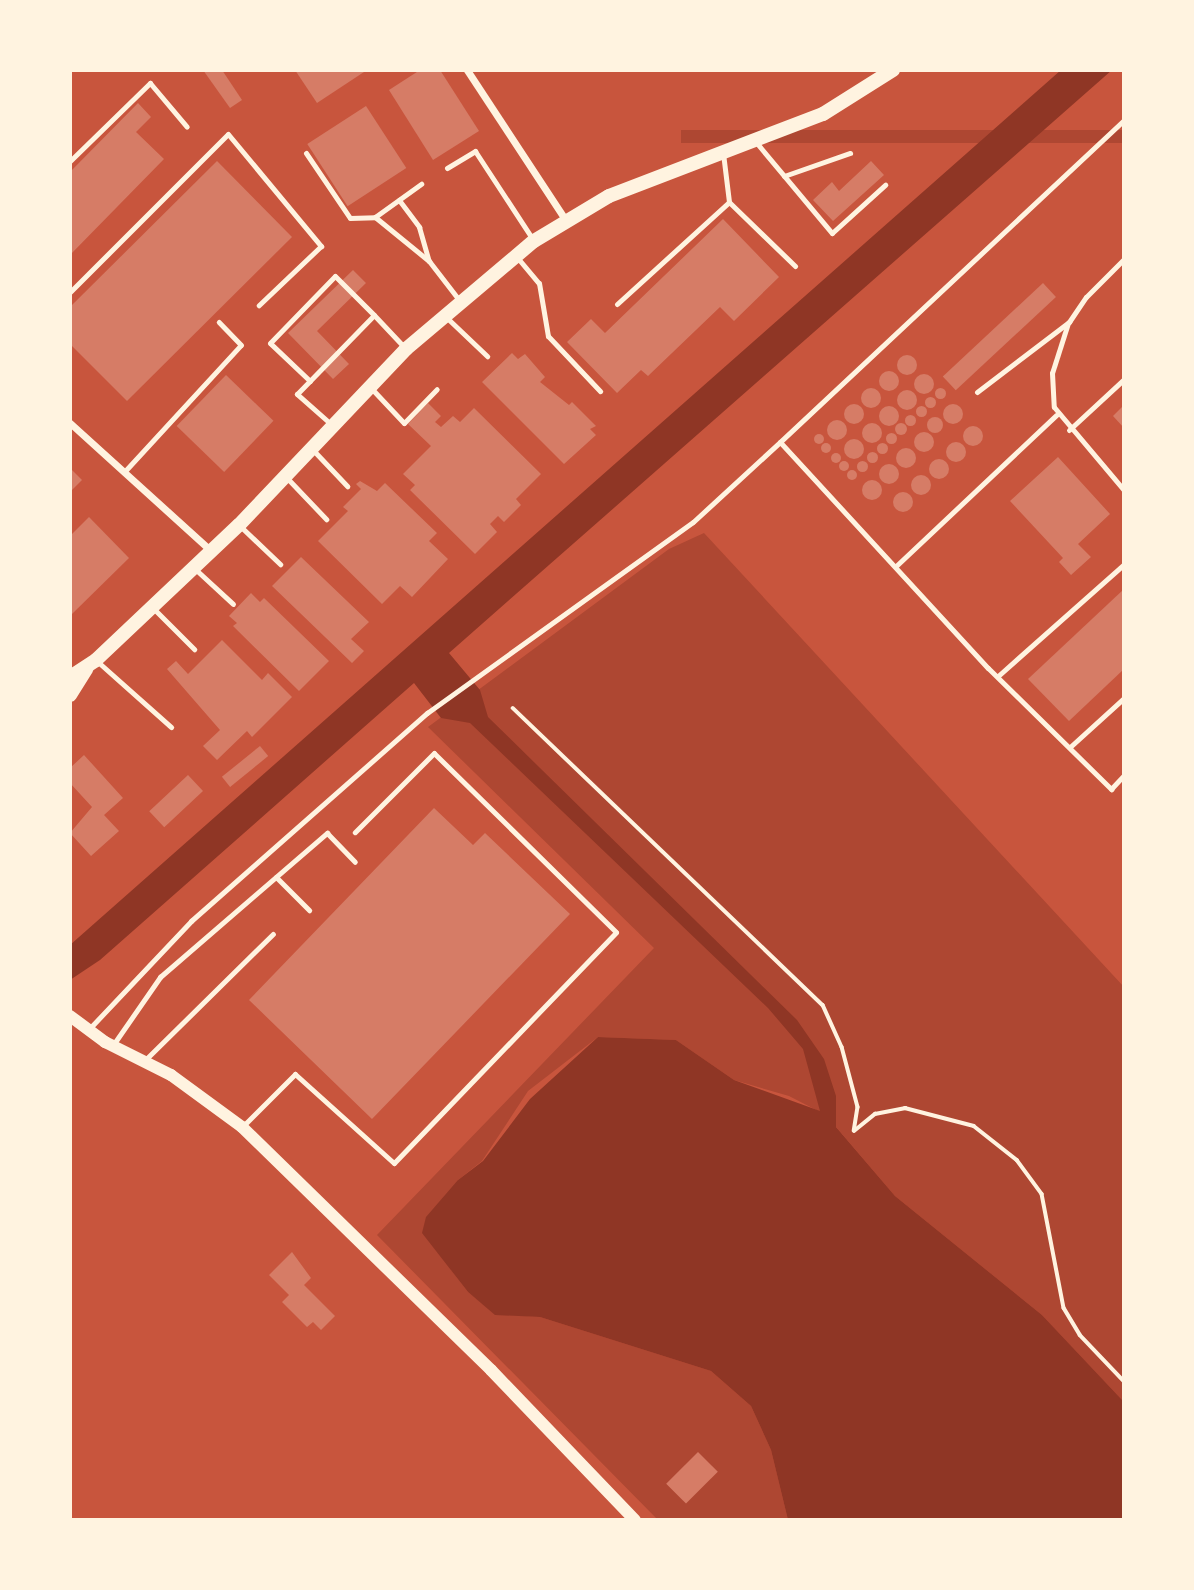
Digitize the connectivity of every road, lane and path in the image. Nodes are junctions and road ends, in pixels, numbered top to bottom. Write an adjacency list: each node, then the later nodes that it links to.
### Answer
1 (467, 70): 17 (street)
2 (893, 70): 5 (main road)
3 (1124, 120): 43 (lane)
4 (187, 127): 9 (lane)
5 (755, 141): 7 (main road); 11 (lane)
6 (306, 153): 16 (lane)
7 (723, 153): 15 (lane); 17 (main road)
8 (850, 153): 11 (lane)
9 (70, 161)
10 (447, 168): 18 (lane)
11 (784, 176): 13 (lane)
12 (421, 184): 14 (lane)
13 (885, 185)
14 (400, 200): 16 (lane); 21 (lane)
15 (729, 202): 22 (lane); 25 (lane)
16 (375, 217): 21 (lane)
17 (565, 219): 18 (main road)
18 (534, 241): 19 (main road)
19 (515, 255): 24 (main road); 37 (lane)
20 (1124, 259): 30 (lane)
21 (429, 261): 24 (lane)
22 (795, 266)
23 (70, 292): 26 (lane)
24 (459, 300): 28 (main road)
25 (617, 304)
26 (258, 305)
27 (374, 314): 31 (lane); 34 (lane); 34 (lane)
28 (443, 314): 31 (main road); 32 (lane)
29 (219, 322): 45 (lane)
30 (1069, 322): 38 (lane); 39 (lane)
31 (406, 349): 35 (main road)
32 (487, 356)
33 (1124, 379): 42 (lane)
34 (310, 382): 41 (lane)
35 (369, 385): 36 (lane); 41 (main road)
36 (437, 389)
37 (600, 391)
38 (977, 392)
39 (1056, 415): 42 (lane); 54 (lane)
40 (70, 423): 45 (street)
41 (333, 426): 44 (main road)
42 (1069, 430): 48 (lane)
43 (780, 442): 54 (lane); 74 (lane)
44 (313, 450): 46 (main road); 47 (lane)
45 (125, 471): 51 (street)
46 (287, 477): 49 (lane); 50 (main road)
47 (347, 486)
48 (1124, 490)
49 (326, 519)
50 (239, 526): 51 (main road); 52 (lane)
51 (211, 551): 55 (main road)
52 (280, 564)
53 (1124, 564): 60 (lane)
54 (896, 566): 60 (lane)
55 (193, 568): 56 (lane); 57 (main road)
56 (233, 604)
57 (152, 607): 58 (lane); 59 (main road)
58 (194, 649)
59 (92, 664): 61 (main road); 62 (main road); 65 (lane)
60 (998, 676): 66 (lane)
61 (70, 677)
62 (70, 695)
63 (1124, 698): 66 (lane)
64 (513, 708): 78 (path)
65 (171, 727)
66 (1070, 747): 67 (lane)
67 (1124, 775)
68 (355, 832): 77 (lane)
69 (355, 862): 70 (lane)
70 (276, 877): 71 (lane); 75 (lane)
71 (309, 910)
72 (273, 934): 76 (lane)
73 (70, 1016): 74 (street)
74 (89, 1029): 75 (street)
75 (112, 1045): 76 (street)
76 (144, 1061): 77 (street)
77 (242, 1127): 79 (street)
78 (1124, 1381)
79 (635, 1520)

